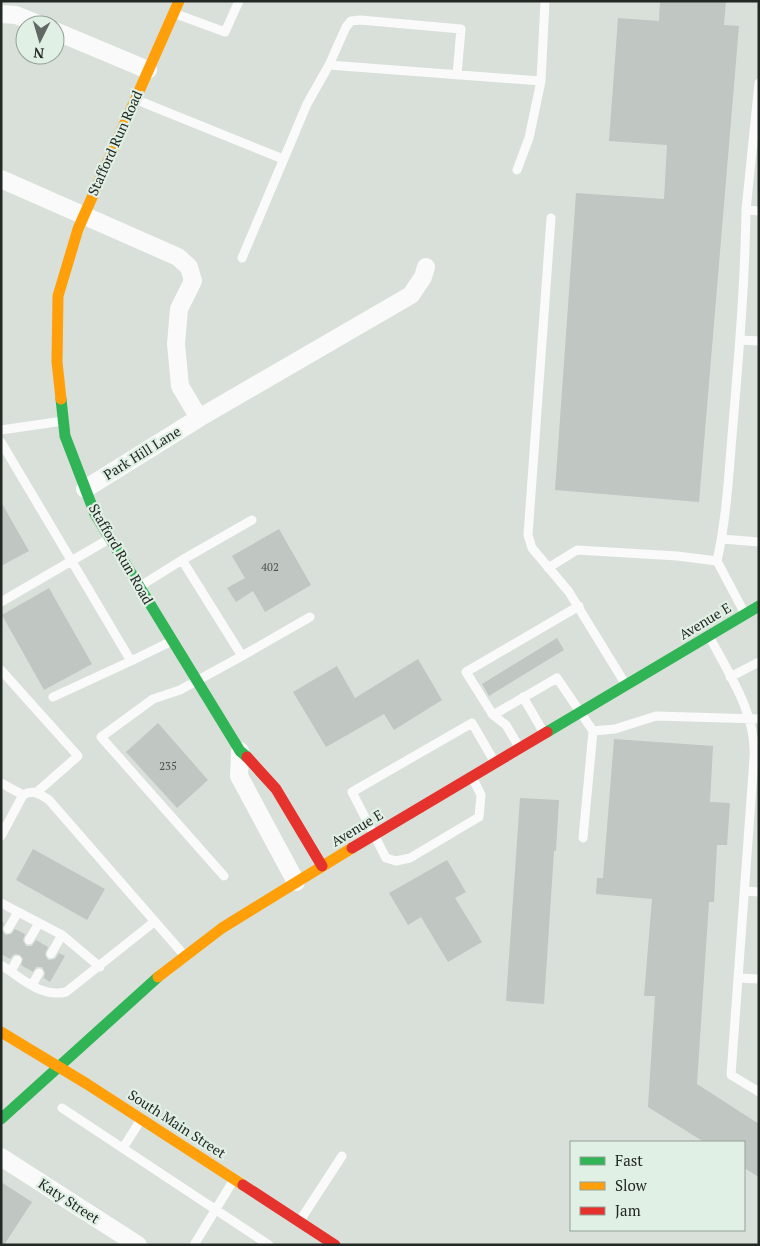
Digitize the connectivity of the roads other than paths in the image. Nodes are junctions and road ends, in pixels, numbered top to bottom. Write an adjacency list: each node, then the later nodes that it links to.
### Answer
1 (179, 1): 4 (main road, Stafford Run Road)
2 (239, 1): 4 (lane)
3 (545, 1): 11 (lane)
4 (173, 13): 9 (main road, Stafford Run Road)
5 (1, 14): 6 (street)
6 (18, 15)
7 (65, 35): 9 (street)
8 (328, 65): 10 (lane); 10 (lane); 14 (lane)
9 (148, 70): 13 (main road, Stafford Run Road)
10 (457, 75): 11 (lane)
11 (541, 81): 15 (lane)
12 (759, 83): 17 (lane)
13 (134, 99): 14 (lane); 19 (main road, Stafford Run Road)
14 (283, 159): 21 (lane)
15 (517, 170)
16 (1, 179): 19 (street)
17 (746, 210): 18 (lane); 23 (lane)
18 (759, 211)
19 (84, 216): 25 (street); 26 (main road, Stafford Run Road)
20 (551, 218): 37 (lane)
21 (242, 258)
22 (426, 267): 25 (street, Park Hill Lane)
23 (740, 340): 24 (lane); 32 (lane)
24 (759, 340)
25 (199, 418): 29 (street, Park Hill Lane)
26 (63, 421): 27 (lane); 29 (main road, Stafford Run Road)
27 (1, 430)
28 (1, 442): 35 (lane)
29 (85, 488): 31 (main road, Stafford Run Road)
30 (252, 520): 34 (lane)
31 (110, 538): 35 (lane); 38 (main road, Stafford Run Road)
32 (722, 539): 33 (lane); 36 (lane)
33 (759, 542)
34 (182, 560): 38 (lane); 46 (lane)
35 (71, 561): 39 (lane); 47 (lane)
36 (717, 561): 37 (lane); 42 (lane)
37 (548, 568): 40 (lane)
38 (139, 587): 45 (main road, Stafford Run Road)
39 (1, 602)
40 (578, 606): 52 (lane); 56 (lane)
41 (759, 606): 42 (main road, Avenue E)
42 (745, 614): 44 (main road, Avenue E)
43 (310, 617): 46 (lane)
44 (709, 636): 50 (lane); 52 (main road, Avenue E)
45 (172, 641): 47 (lane); 51 (main road, Stafford Run Road)
46 (242, 656): 51 (lane)
47 (131, 661): 53 (lane)
48 (759, 662): 50 (lane)
49 (1, 670): 65 (lane)
50 (730, 677): 57 (lane)
51 (197, 681): 61 (main road, Stafford Run Road); 71 (lane)
52 (626, 685): 55 (main road, Avenue E)
53 (53, 697)
54 (523, 697): 55 (lane); 56 (lane); 59 (lane)
55 (578, 713): 58 (lane); 59 (main road, Avenue E)
56 (493, 715): 60 (lane)
57 (754, 719): 58 (lane); 73 (lane)
58 (593, 732): 69 (lane)
59 (544, 734): 60 (main road, Avenue E)
60 (520, 748): 62 (main road, Avenue E)
61 (240, 751): 70 (main road, Stafford Run Road); 72 (street)
62 (495, 763): 63 (main road, Avenue E); 67 (lane)
63 (472, 777): 67 (main road, Avenue E); 67 (lane)
64 (1, 783): 66 (lane)
65 (37, 792): 66 (lane); 77 (lane)
66 (23, 795): 68 (lane)
67 (374, 835): 70 (main road, Avenue E)
68 (1, 836)
69 (584, 838)
70 (322, 866): 72 (main road, Avenue E)
71 (224, 876)
72 (296, 882): 83 (main road, Avenue E)
73 (745, 891): 74 (lane); 89 (lane)
74 (759, 892)
75 (1, 903): 76 (lane)
76 (18, 912): 78 (lane); 79 (lane)
77 (154, 922): 83 (lane); 86 (lane)
78 (39, 923): 80 (lane); 81 (lane)
79 (8, 929)
80 (62, 935): 82 (lane); 86 (lane)
81 (29, 940)
82 (51, 954)
83 (184, 956): 93 (main road, Avenue E)
84 (17, 960): 87 (lane)
85 (1, 965): 87 (lane)
86 (100, 967): 91 (lane)
87 (11, 971): 91 (lane)
88 (39, 973): 91 (lane)
89 (738, 978): 90 (lane); 94 (lane)
90 (759, 979)
91 (32, 985)
92 (1, 1032): 93 (main road, South Main Street)
93 (59, 1067): 96 (main road, Avenue E); 97 (main road, South Main Street)
94 (759, 1092)
95 (62, 1108): 98 (lane)
96 (1, 1119)
97 (141, 1119): 98 (lane); 101 (main road, South Main Street)
98 (123, 1148): 102 (lane)
99 (342, 1156): 103 (lane)
100 (1, 1157): 105 (street, Katy Street)
101 (235, 1179): 102 (lane); 103 (main road, South Main Street)
102 (216, 1209): 106 (lane); 107 (lane)
103 (300, 1221): 104 (main road, South Main Street)
104 (324, 1241)
105 (138, 1245)
106 (194, 1245)
107 (270, 1245)

